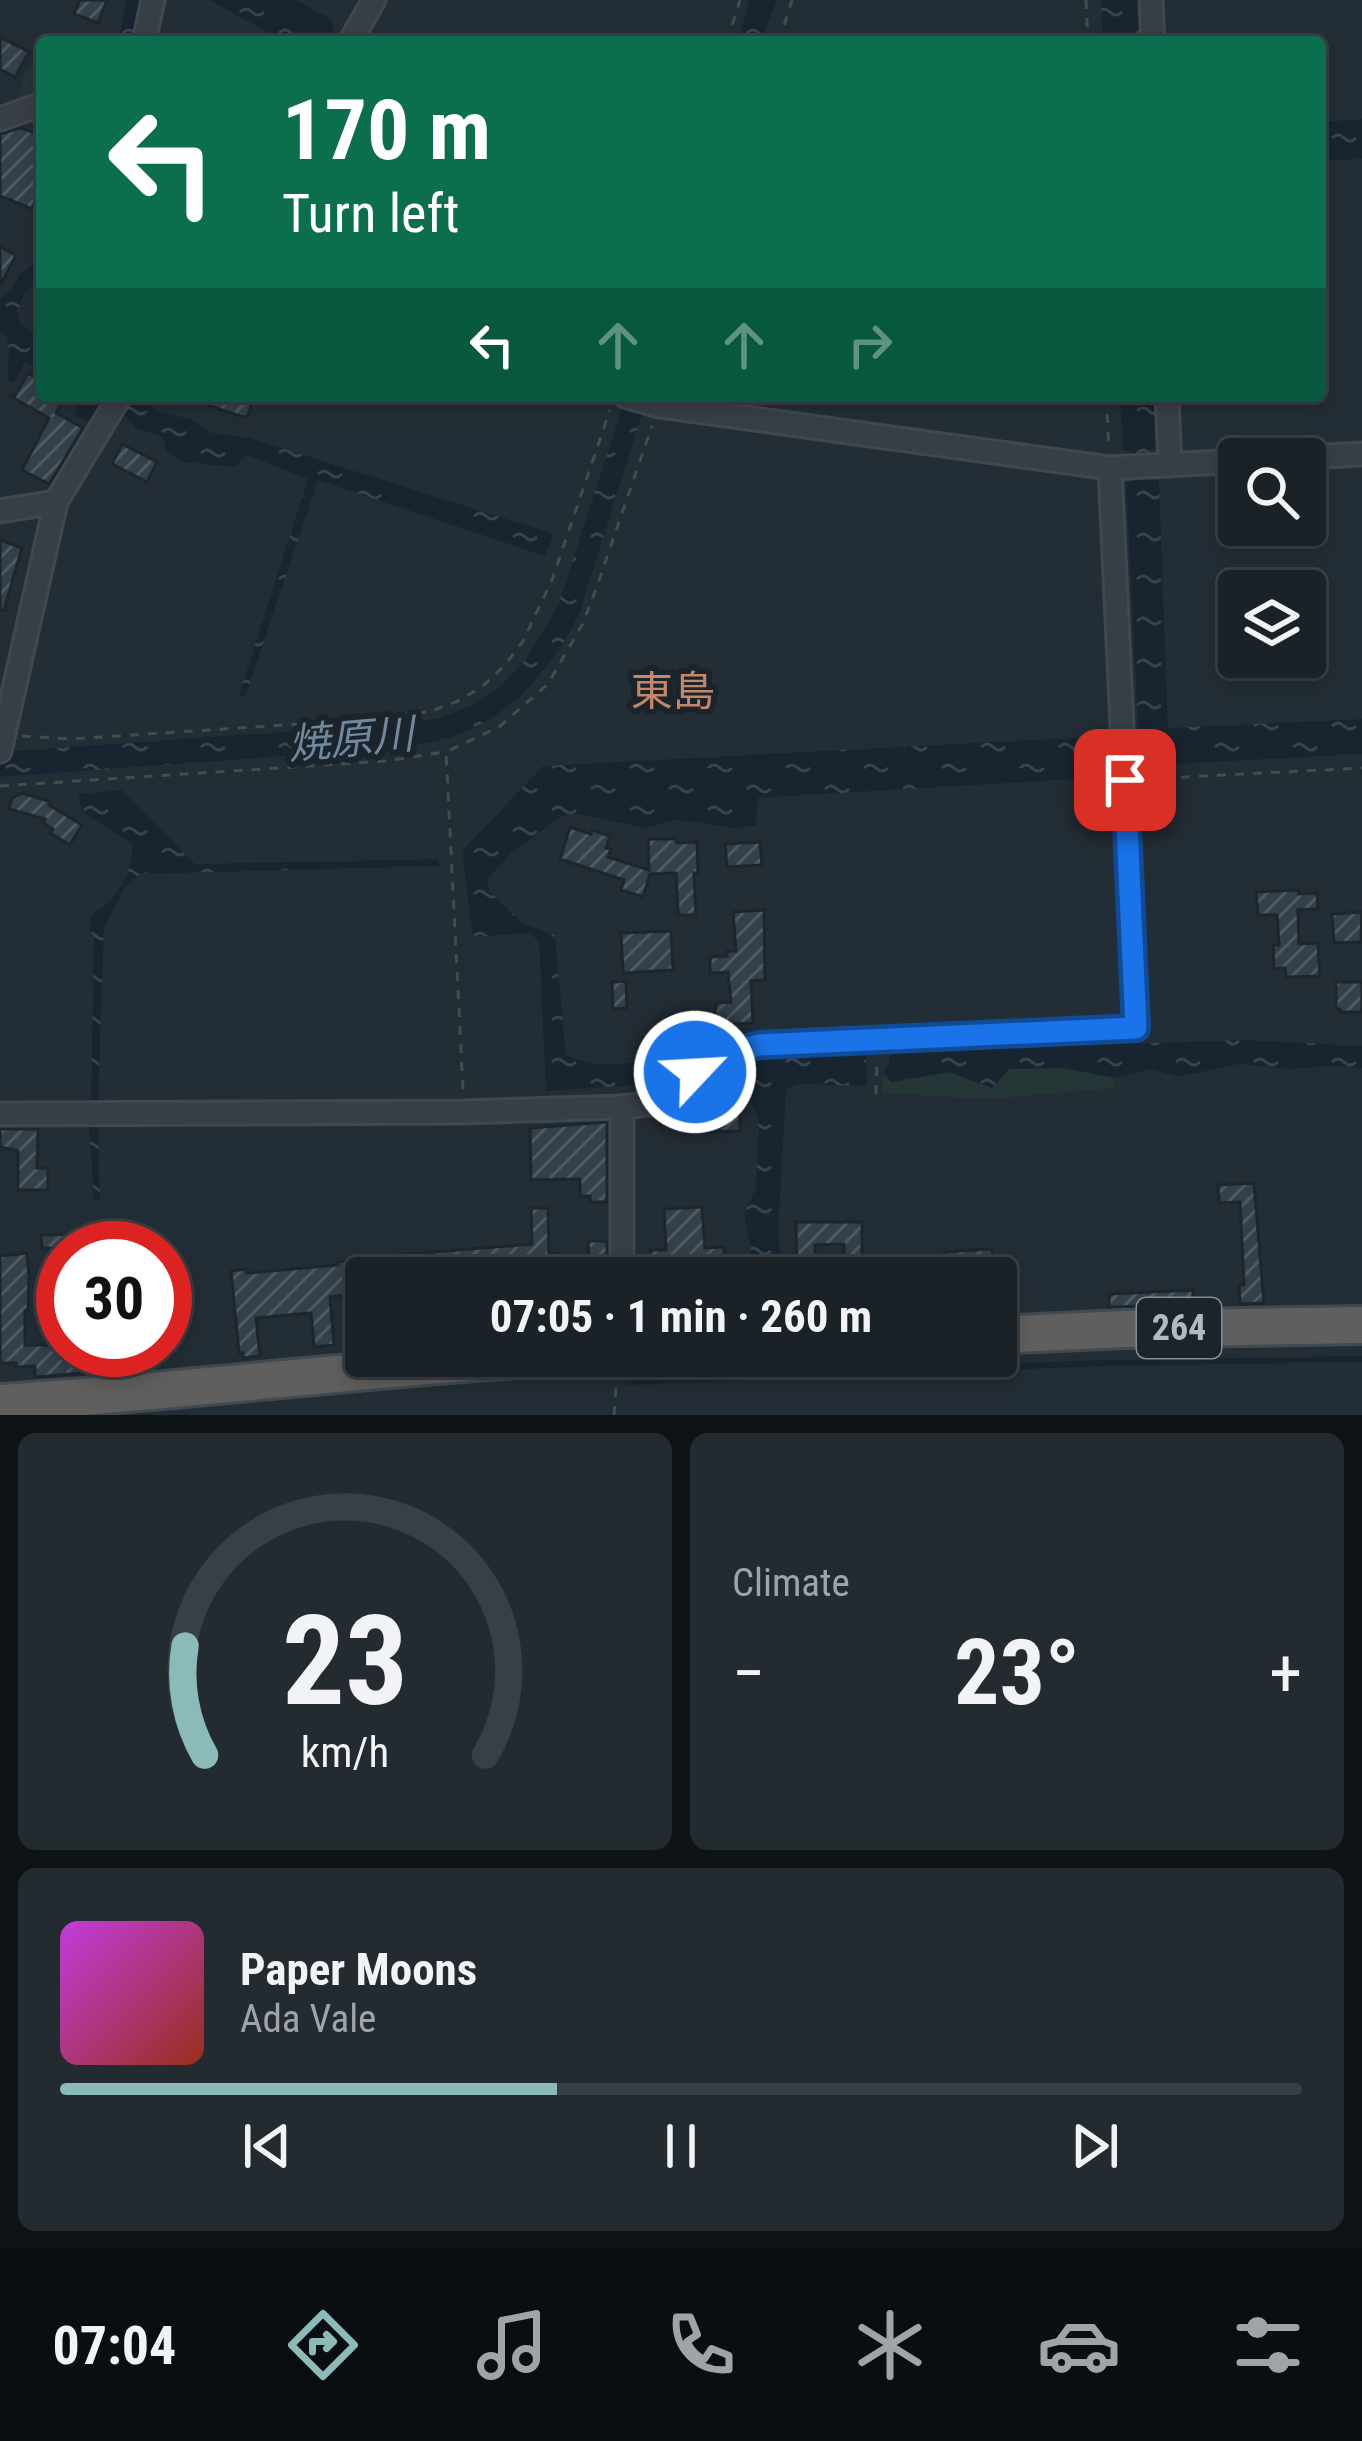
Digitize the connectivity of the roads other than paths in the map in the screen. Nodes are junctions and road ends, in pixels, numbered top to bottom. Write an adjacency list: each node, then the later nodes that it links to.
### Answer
1 (153, 0): 4 (street)
2 (374, 0): 5 (street)
3 (1151, 0): 6 (street)
4 (145, 36)
5 (354, 36)
6 (1153, 36)
7 (36, 106): 8 (street)
8 (0, 119)
9 (116, 402): 17 (street)
10 (645, 402): 16 (street)
11 (1167, 402): 15 (street)
12 (1362, 454): 13 (street)
13 (1326, 456)
14 (1218, 462): 15 (street)
15 (1162, 465): 16 (street)
16 (1118, 468): 20 (street)
17 (56, 502): 18 (street); 19 (street)
18 (0, 511)
19 (1, 740)
20 (622, 1107): 21 (street); 22 (street)
21 (0, 1114)
22 (622, 1257)
23 (1362, 1325): 24 (highway, 264)
24 (1017, 1334)
25 (348, 1377): 27 (highway)
26 (0, 1403): 27 (highway)
27 (124, 1405)

